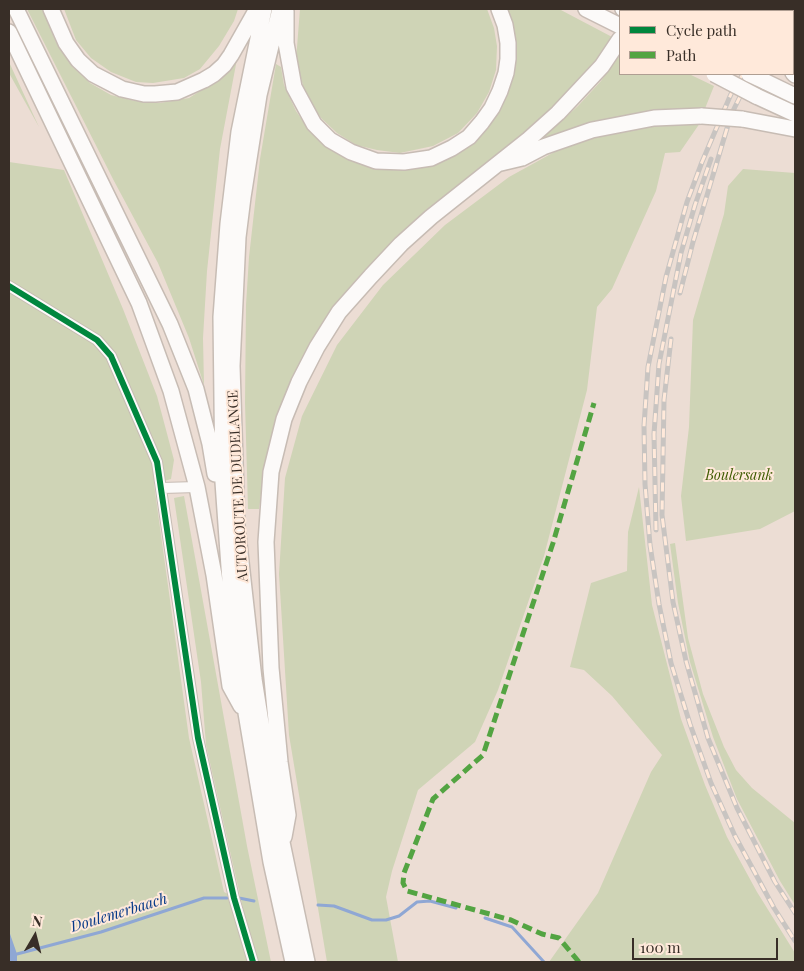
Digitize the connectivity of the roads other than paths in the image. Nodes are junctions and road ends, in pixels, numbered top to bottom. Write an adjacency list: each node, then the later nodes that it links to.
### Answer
1 (16, 9): 21 (highway)
2 (51, 9): 3 (highway)
3 (257, 9)
4 (264, 9): 21 (highway, AUTOROUTE DE DUDELANGE)
5 (280, 9): 23 (highway, AUTOROUTE DE DUDELANGE)
6 (286, 9): 7 (highway)
7 (499, 9)
8 (586, 9): 9 (highway)
9 (619, 26)
10 (9, 32): 19 (highway)
11 (619, 40): 17 (highway)
12 (715, 75): 15 (highway, bridge)
13 (751, 75): 14 (highway, bridge)
14 (795, 96)
15 (795, 114)
16 (795, 129): 17 (highway, bridge)
17 (496, 164): 23 (highway)
18 (9, 286): 20 (street)
19 (197, 487): 20 (street); 22 (highway)
20 (162, 488): 24 (street)
21 (231, 595): 22 (highway, AUTOROUTE DE DUDELANGE)
22 (246, 714): 25 (highway, AUTOROUTE DE DUDELANGE)
23 (283, 846): 26 (highway, AUTOROUTE DE DUDELANGE)
24 (253, 962)
25 (293, 962)
26 (307, 962)

